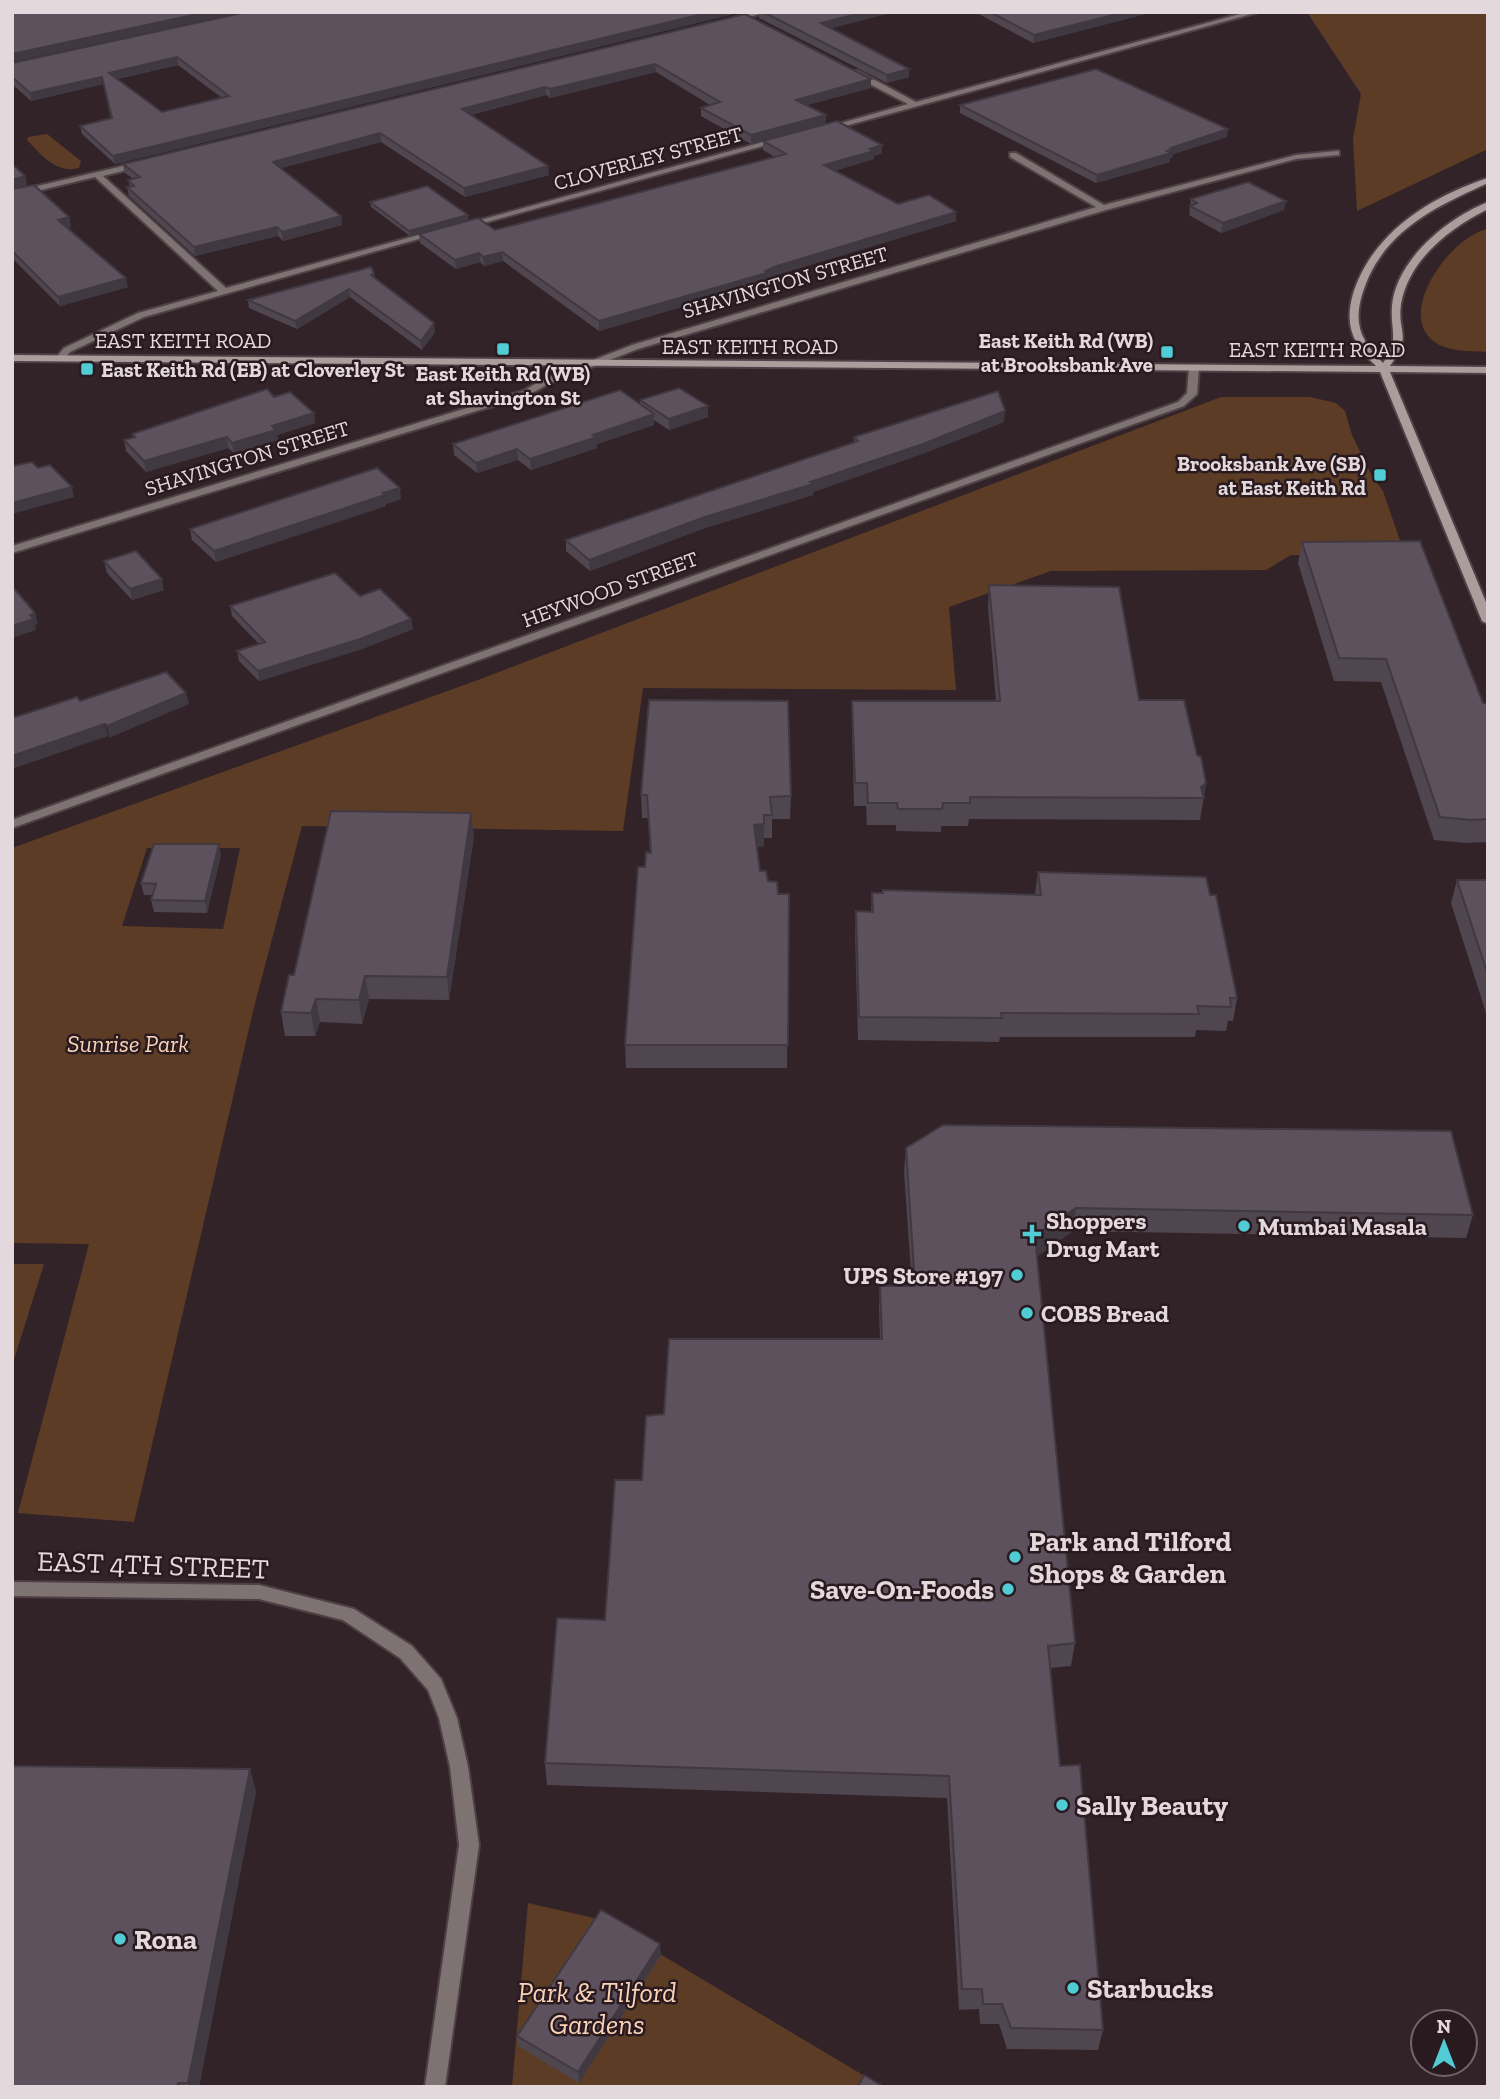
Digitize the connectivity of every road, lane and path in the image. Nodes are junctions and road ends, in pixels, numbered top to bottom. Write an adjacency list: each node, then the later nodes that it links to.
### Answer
1 (764, 12): 3 (street)
2 (1255, 12): 7 (street)
3 (743, 14): 4 (street); 5 (street)
4 (720, 23)
5 (758, 23)
6 (841, 65): 7 (street)
7 (915, 104): 8 (street)
8 (808, 133)
9 (795, 136): 18 (street, CLOVERLEY STREET)
10 (1336, 153): 17 (street, SHAVINGTON STREET)
11 (1013, 155): 17 (street)
12 (151, 161): 13 (street)
13 (97, 174): 15 (street); 18 (street)
14 (1488, 180): 23 (main road)
15 (12, 195)
16 (1488, 205): 23 (main road)
17 (1103, 208): 21 (street, SHAVINGTON STREET)
18 (224, 291): 20 (street, CLOVERLEY STREET)
19 (12, 358): 20 (main road, EAST KEITH ROAD)
20 (60, 359): 21 (main road, EAST KEITH ROAD)
21 (592, 364): 22 (main road, EAST KEITH ROAD); 25 (street, SHAVINGTON STREET)
22 (1194, 368): 23 (main road, EAST KEITH ROAD); 27 (street, HEYWOOD STREET)
23 (1384, 369): 24 (main road, EAST KEITH ROAD); 26 (main road)
24 (1488, 370)
25 (12, 550)
26 (1488, 621)
27 (12, 824)
28 (12, 1589): 29 (street, EAST 4TH STREET)
29 (435, 2087)

